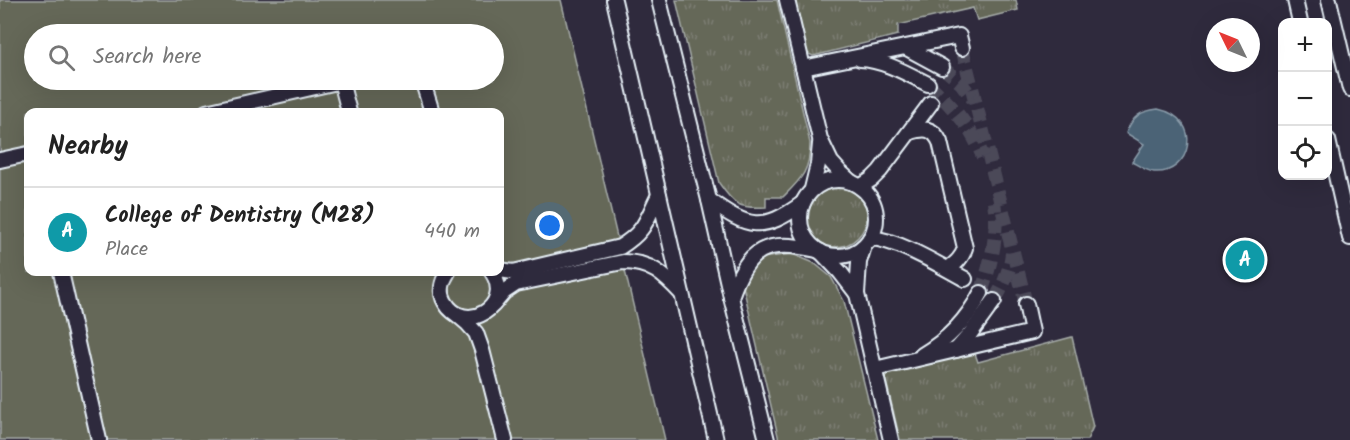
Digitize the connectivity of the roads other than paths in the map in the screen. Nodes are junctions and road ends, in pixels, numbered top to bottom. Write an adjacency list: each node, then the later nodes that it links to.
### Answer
1 (614, 0): 28 (street)
2 (659, 0): 29 (street)
3 (787, 0): 11 (street)
4 (1295, 0): 6 (street)
5 (1329, 0): 13 (street)
6 (1299, 18)
7 (905, 46): 8 (street); 9 (street); 10 (street)
8 (962, 48)
9 (849, 58): 11 (street); 12 (street)
10 (942, 67)
11 (803, 68): 22 (street)
12 (928, 84)
13 (1350, 89)
14 (301, 90): 18 (street)
15 (345, 90): 19 (street)
16 (425, 90): 20 (street)
17 (931, 104): 21 (street)
18 (227, 108)
19 (348, 108)
20 (431, 108)
21 (910, 132): 26 (street); 34 (street)
22 (820, 139): 26 (street); 27 (street)
23 (24, 155): 25 (street)
24 (1332, 158): 31 (street)
25 (0, 160)
26 (855, 184): 27 (street); 32 (street)
27 (812, 189): 30 (street)
28 (659, 195): 35 (street); 41 (street)
29 (709, 200): 30 (street); 43 (street)
30 (802, 203): 33 (street)
31 (1350, 238)
32 (867, 242): 33 (street); 34 (street); 42 (street)
33 (819, 251): 42 (street); 43 (street)
34 (948, 269): 39 (street)
35 (504, 271)
36 (62, 276): 52 (street)
37 (445, 276): 47 (street)
38 (494, 276): 46 (street)
39 (965, 279)
40 (981, 293): 50 (street)
41 (682, 294): 46 (street); 54 (street)
42 (856, 294): 51 (street)
43 (731, 297): 55 (street)
44 (994, 301): 49 (street)
45 (1026, 304): 49 (street)
46 (491, 307): 47 (street); 48 (street)
47 (455, 313): 48 (street)
48 (482, 350): 53 (street)
49 (956, 350): 50 (street)
50 (915, 359): 51 (street)
51 (875, 369): 56 (street)
52 (99, 440)
53 (505, 440)
54 (716, 440)
55 (767, 440)
56 (891, 440)

